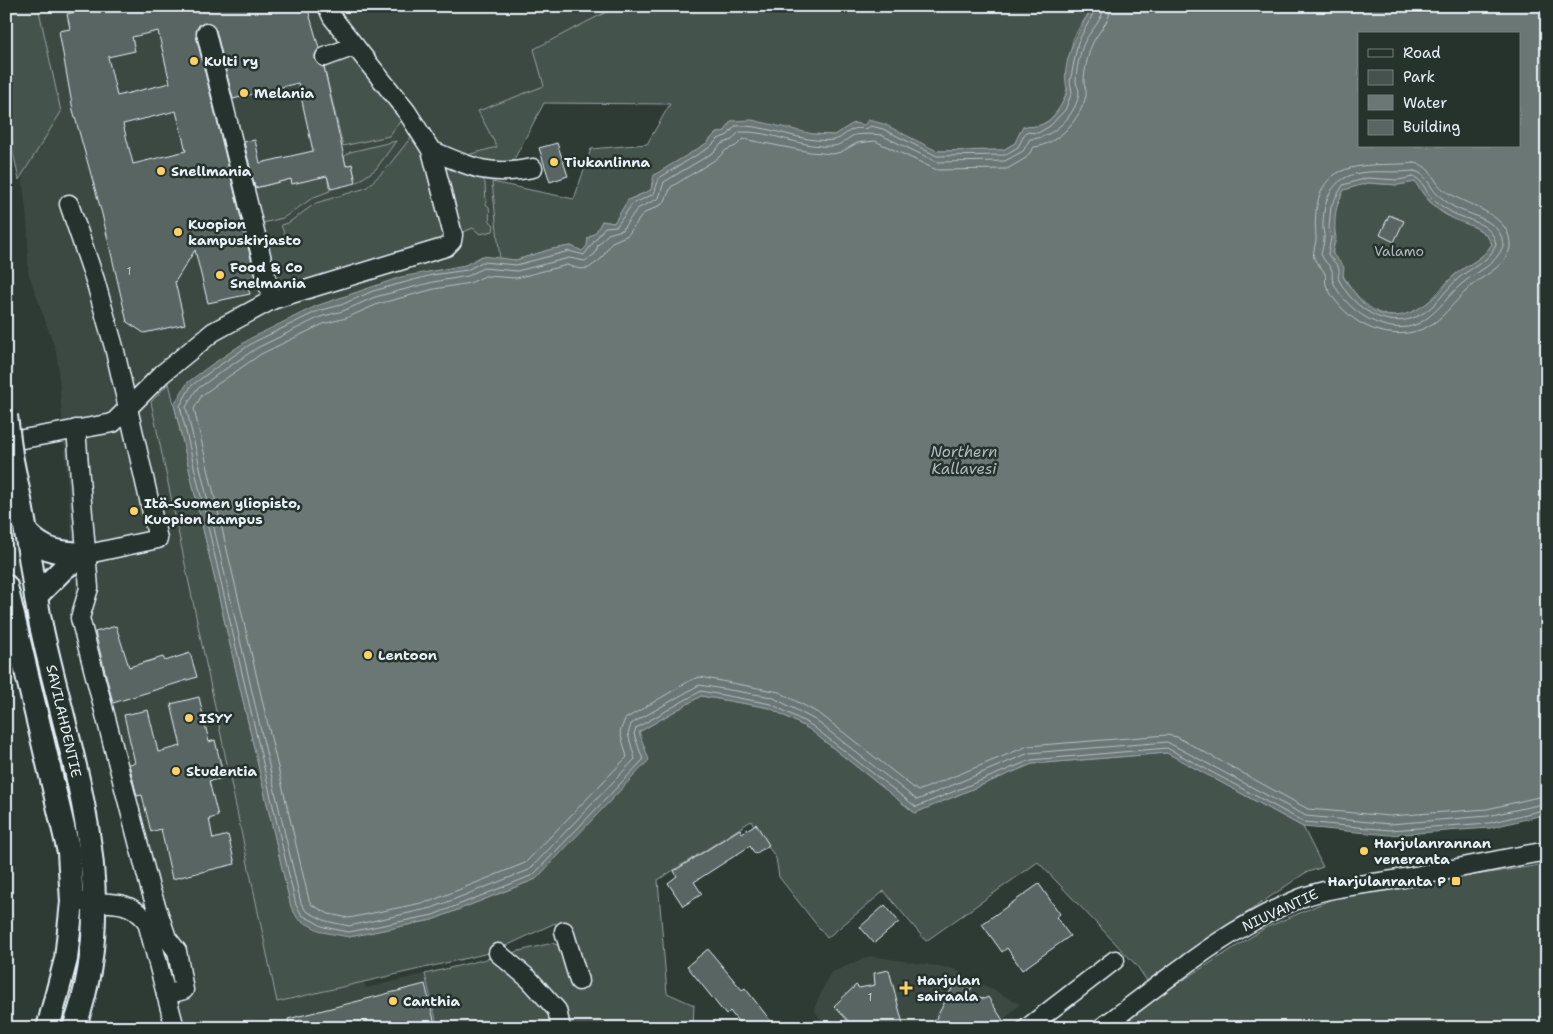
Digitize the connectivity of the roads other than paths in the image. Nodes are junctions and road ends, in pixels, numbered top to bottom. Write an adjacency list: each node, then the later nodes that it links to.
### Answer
1 (327, 6): 3 (street)
2 (206, 33): 8 (street)
3 (355, 46): 4 (street); 5 (street)
4 (326, 57)
5 (431, 150): 6 (street); 8 (street)
6 (532, 168)
7 (69, 204): 9 (street)
8 (272, 300): 9 (street)
9 (127, 409): 11 (street); 14 (street)
10 (6, 415): 12 (main road, SAVILAHDENTIE, bridge)
11 (76, 429): 12 (street); 14 (street)
12 (9, 448): 13 (main road, SAVILAHDENTIE)
13 (26, 532): 14 (main road); 16 (main road, SAVILAHDENTIE)
14 (88, 554): 16 (main road); 27 (street)
15 (6, 586): 17 (main road, SAVILAHDENTIE)
16 (36, 596): 22 (main road, SAVILAHDENTIE)
17 (13, 652): 19 (main road, SAVILAHDENTIE)
18 (6, 677): 19 (main road)
19 (28, 685): 21 (main road, SAVILAHDENTIE)
20 (1547, 851): 33 (street, NIUVANTIE)
21 (72, 902): 22 (street); 28 (main road, SAVILAHDENTIE)
22 (95, 903): 27 (street); 29 (main road, SAVILAHDENTIE)
23 (564, 931): 26 (street)
24 (498, 953): 31 (street)
25 (1115, 960): 32 (street)
26 (579, 980)
27 (166, 995): 30 (street)
28 (48, 1028)
29 (74, 1028)
30 (175, 1028)
31 (560, 1028)
32 (1027, 1028)
33 (1102, 1028)

